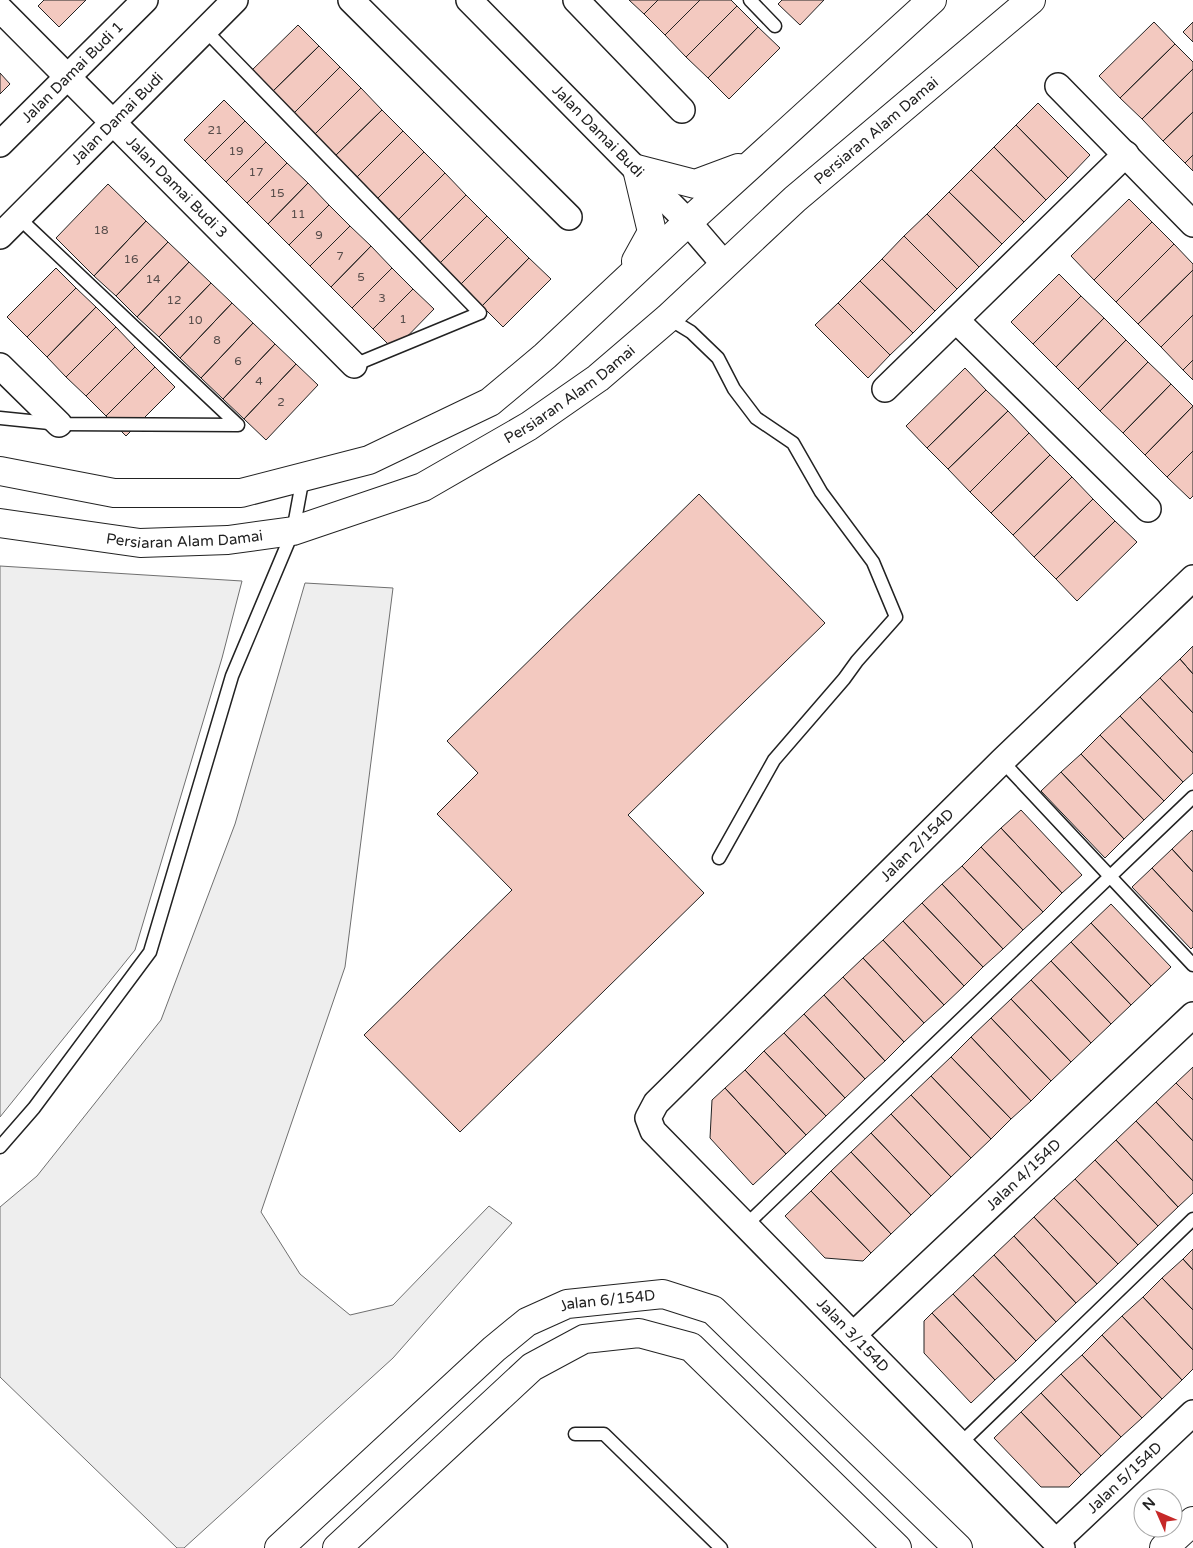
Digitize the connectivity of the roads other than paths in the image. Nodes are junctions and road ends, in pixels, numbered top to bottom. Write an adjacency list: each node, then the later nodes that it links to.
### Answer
1 (146, 0): 12 (street, Jalan Damai Budi 1)
2 (236, 0): 11 (street, Jalan Damai Budi)
3 (351, 0): 20 (street)
4 (469, 0): 19 (street, Jalan Damai Budi)
5 (576, 0): 14 (street)
6 (750, 0): 10 (lane)
7 (932, 0): 18 (street)
8 (1031, 0): 25 (street, Persiaran Alam Damai)
9 (0, 9): 12 (street, Jalan Damai Budi 3)
10 (776, 26)
11 (205, 30): 15 (street, Jalan Damai Budi); 29 (lane)
12 (68, 78): 15 (street, Jalan Damai Budi 3); 16 (street, Jalan Damai Budi 1)
13 (1058, 86): 17 (street)
14 (682, 110)
15 (113, 123): 21 (street, Jalan Damai Budi); 29 (street, Jalan Damai Budi 3)
16 (0, 144)
17 (1126, 154): 23 (street); 28 (street)
18 (753, 162): 19 (street); 22 (street)
19 (636, 169): 22 (street, Jalan Damai Budi); 26 (street)
20 (569, 217)
21 (19, 218): 24 (street, Jalan Damai Budi); 33 (lane)
22 (688, 222): 25 (street, Jalan Damai Budi); 26 (street)
23 (1193, 224)
24 (0, 236)
25 (724, 264): 27 (street, Persiaran Alam Damai)
26 (625, 281): 35 (street)
27 (668, 318): 38 (street, Persiaran Alam Damai); 42 (lane)
28 (956, 320): 31 (street); 36 (street)
29 (354, 365)
30 (0, 366): 33 (street)
31 (886, 389)
32 (0, 418): 33 (lane)
33 (59, 424)
34 (0, 471): 35 (street)
35 (303, 477): 38 (lane)
36 (1148, 509)
37 (0, 523): 38 (street, Persiaran Alam Damai)
38 (293, 530): 47 (lane)
39 (1193, 578): 40 (street, Jalan 2/154D)
40 (1002, 761): 43 (lane); 46 (street, Jalan 2/154D)
41 (1193, 797): 43 (lane)
42 (719, 858)
43 (1110, 876): 44 (lane); 49 (lane)
44 (1193, 965)
45 (1193, 1015): 50 (street, Jalan 4/154D)
46 (648, 1118): 49 (street, Jalan 3/154D)
47 (0, 1147)
48 (1193, 1218): 53 (lane)
49 (746, 1225): 50 (street, Jalan 3/154D)
50 (853, 1335): 53 (street, Jalan 3/154D)
51 (1193, 1413): 55 (street, Jalan 5/154D)
52 (576, 1434): 58 (lane)
53 (960, 1444): 55 (street, Jalan 3/154D)
54 (1193, 1521): 61 (street)
55 (1059, 1545)
56 (279, 1548): 60 (street, Jalan 6/154D)
57 (337, 1548): 59 (street)
58 (721, 1548)
59 (897, 1548)
60 (958, 1548)
61 (1164, 1548)

